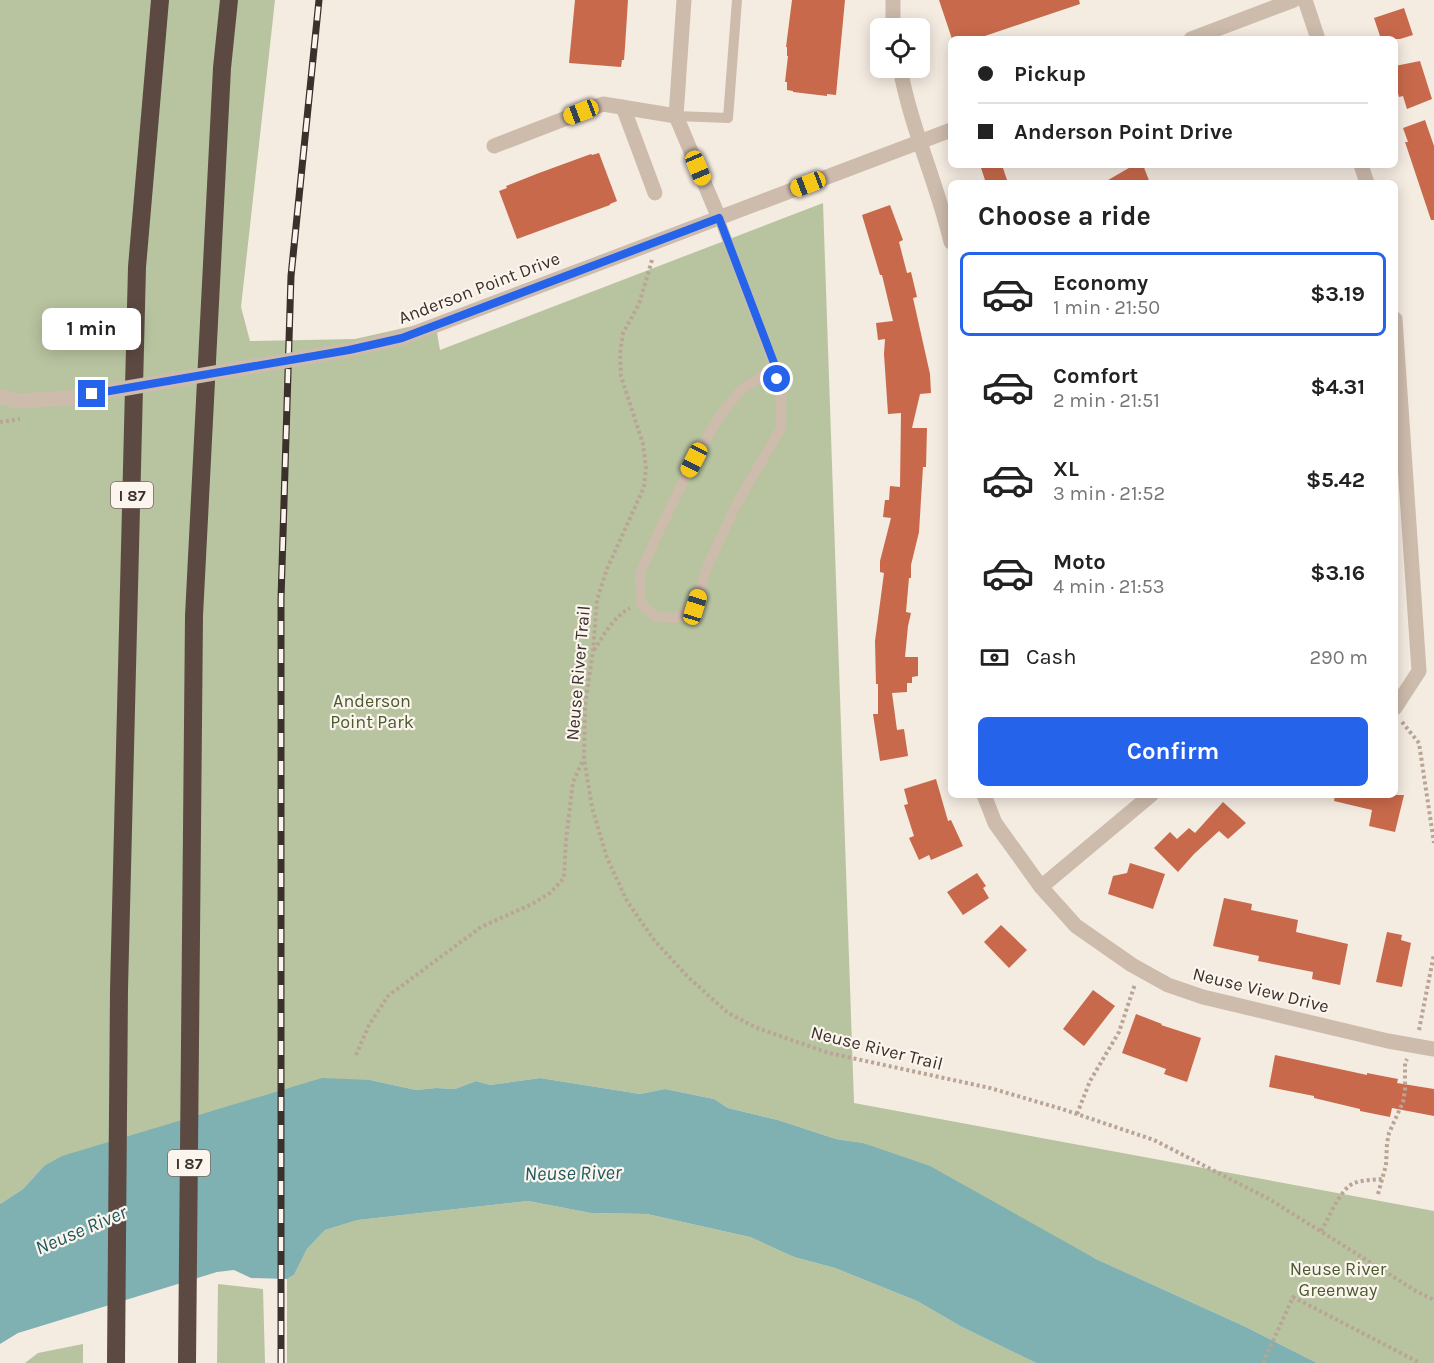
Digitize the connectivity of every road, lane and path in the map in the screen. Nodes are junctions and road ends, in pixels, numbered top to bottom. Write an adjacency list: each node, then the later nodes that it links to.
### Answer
1 (160, 0): 44 (highway, I 87)
2 (229, 0): 45 (highway, I 87)
3 (684, 0): 13 (street)
4 (737, 0): 13 (lane)
5 (893, 0): 8 (street)
6 (1294, 0): 9 (street)
7 (1305, 0): 10 (street)
8 (893, 18)
9 (1199, 36)
10 (1317, 36)
11 (902, 78): 15 (street)
12 (623, 107): 13 (street); 16 (street); 17 (street)
13 (676, 116): 18 (street)
14 (948, 131): 15 (street, Anderson Point Drive)
15 (920, 142): 18 (street, Anderson Point Drive); 19 (street)
16 (494, 146)
17 (655, 193)
18 (719, 218): 21 (lane); 23 (street, Anderson Point Drive, bridge)
19 (948, 232)
20 (652, 259): 25 (path, Neuse River Trail)
21 (774, 363): 24 (lane); 24 (lane)
22 (1398, 369): 26 (street)
23 (0, 396)
24 (641, 603): 25 (path)
25 (593, 651): 28 (path, Neuse River Trail)
26 (1398, 703)
27 (1398, 718): 31 (path)
28 (584, 759): 37 (path); 39 (path, Neuse River Trail)
29 (985, 798): 32 (street, Neuse View Drive)
30 (1147, 798): 32 (street)
31 (1434, 843)
32 (1041, 887): 36 (street, Neuse View Drive)
33 (1434, 954): 35 (path)
34 (1135, 983): 39 (path)
35 (1418, 1031)
36 (1434, 1049)
37 (356, 1055)
38 (1408, 1057): 40 (path)
39 (1077, 1114): 42 (path, Neuse River Trail)
40 (1382, 1179): 41 (path); 42 (path)
41 (1378, 1194)
42 (1321, 1230): 43 (path, Neuse River Trail)
43 (1434, 1300)
44 (116, 1363)
45 (187, 1363)
46 (1263, 1363): 47 (path)
47 (1420, 1363)

